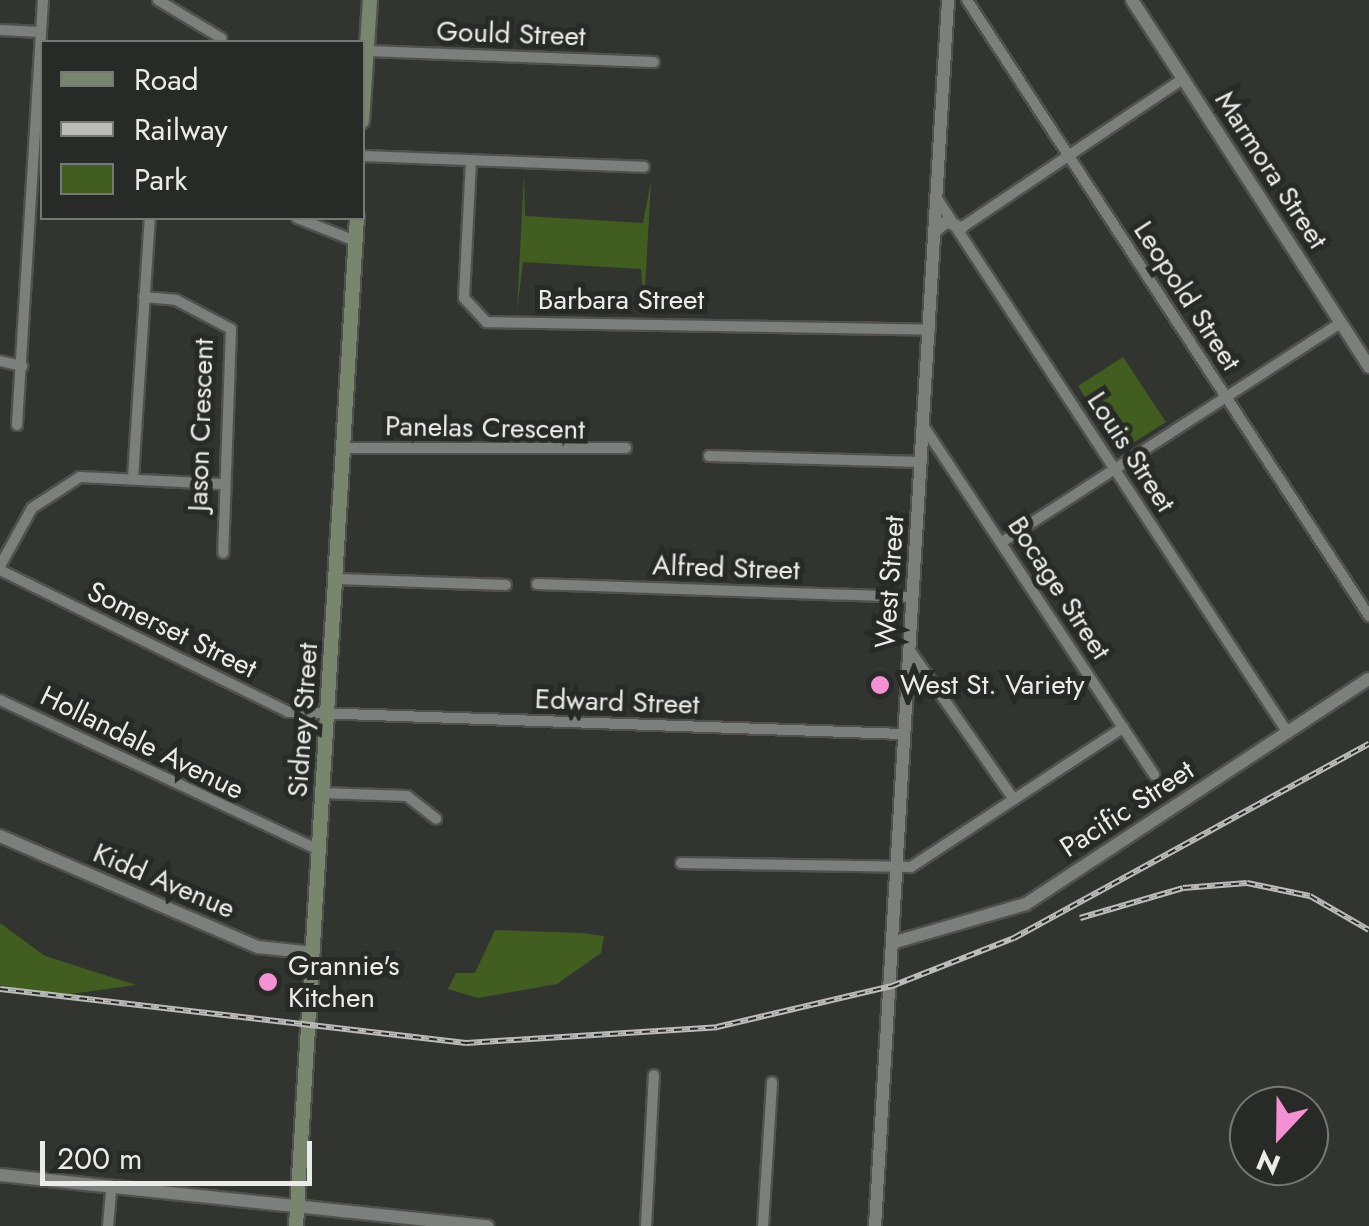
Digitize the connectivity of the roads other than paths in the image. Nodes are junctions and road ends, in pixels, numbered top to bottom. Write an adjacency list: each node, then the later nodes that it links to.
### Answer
1 (43, 0): 8 (street)
2 (158, 0): 9 (street)
3 (370, 0): 11 (main road)
4 (948, 0): 20 (street, West Street)
5 (967, 0): 17 (street, Leopold Street)
6 (1132, 0): 14 (street, Marmora Street)
7 (0, 30): 8 (street)
8 (41, 32): 10 (street)
9 (221, 38)
10 (41, 40)
11 (367, 51): 12 (street, Gould Street); 13 (main road)
12 (654, 62)
13 (365, 79)
14 (1182, 79): 17 (street); 28 (street, Marmora Street)
15 (40, 117): 31 (street)
16 (365, 156): 18 (street)
17 (1068, 156): 24 (street); 33 (street, Leopold Street)
18 (470, 160): 19 (street); 29 (street, Barbara Street)
19 (644, 167)
20 (936, 197): 24 (street, Louis Street); 25 (street, West Street)
21 (150, 220): 27 (street)
22 (302, 220): 26 (street)
23 (357, 220): 26 (main road, Sidney Street)
24 (961, 228): 25 (street); 40 (street, Louis Street)
25 (934, 232): 29 (street, West Street)
26 (355, 241): 36 (main road, Sidney Street)
27 (144, 297): 41 (street); 42 (street, Jason Crescent)
28 (1341, 323): 32 (street, Marmora Street); 33 (street)
29 (930, 330): 35 (street, West Street)
30 (0, 361): 31 (street)
31 (22, 366): 34 (street)
32 (1369, 367)
33 (1226, 397): 40 (street); 50 (street, Leopold Street)
34 (17, 426)
35 (924, 427): 39 (street, West Street); 43 (street, Bocage Street)
36 (344, 448): 37 (street, Panelas Crescent); 46 (main road, Sidney Street)
37 (626, 448)
38 (709, 456): 39 (street)
39 (922, 462): 49 (street, West Street)
40 (1115, 469): 43 (street); 56 (street, Louis Street)
41 (133, 478): 42 (street); 45 (street)
42 (221, 484): 44 (street, Jason Crescent)
43 (1002, 542): 55 (street, Bocage Street)
44 (223, 553)
45 (0, 568): 54 (street, Somerset Street)
46 (337, 578): 47 (street); 54 (main road, Sidney Street)
47 (506, 584)
48 (537, 584): 49 (street, Alfred Street)
49 (913, 596): 51 (street, West Street)
50 (1369, 616)
51 (910, 652): 57 (street, West Street); 60 (street)
52 (1369, 679): 56 (street, Pacific Street)
53 (0, 700): 63 (street, Hollandale Avenue)
54 (328, 716): 57 (street, Edward Street); 59 (main road, Sidney Street)
55 (1123, 728): 58 (street, Bocage Street); 60 (street)
56 (1288, 733): 66 (street, Pacific Street)
57 (904, 734): 65 (street, West Street)
58 (1154, 775)
59 (323, 794): 61 (street); 63 (main road, Sidney Street)
60 (1013, 798): 65 (street)
61 (436, 818)
62 (0, 836): 67 (street, Kidd Avenue)
63 (320, 850): 67 (main road, Sidney Street)
64 (681, 863): 65 (street)
65 (898, 870): 66 (street, West Street)
66 (895, 942): 79 (street, West Street)
67 (314, 953): 72 (main road, Sidney Street)
68 (654, 1075): 77 (street)
69 (772, 1082): 78 (street)
70 (0, 1175): 71 (street)
71 (111, 1188): 72 (street); 74 (street)
72 (296, 1209): 73 (street); 75 (main road, Sidney Street)
73 (414, 1224): 76 (street)
74 (108, 1226)
75 (296, 1226)
76 (487, 1226)
77 (646, 1226)
78 (763, 1226)
79 (875, 1226)

